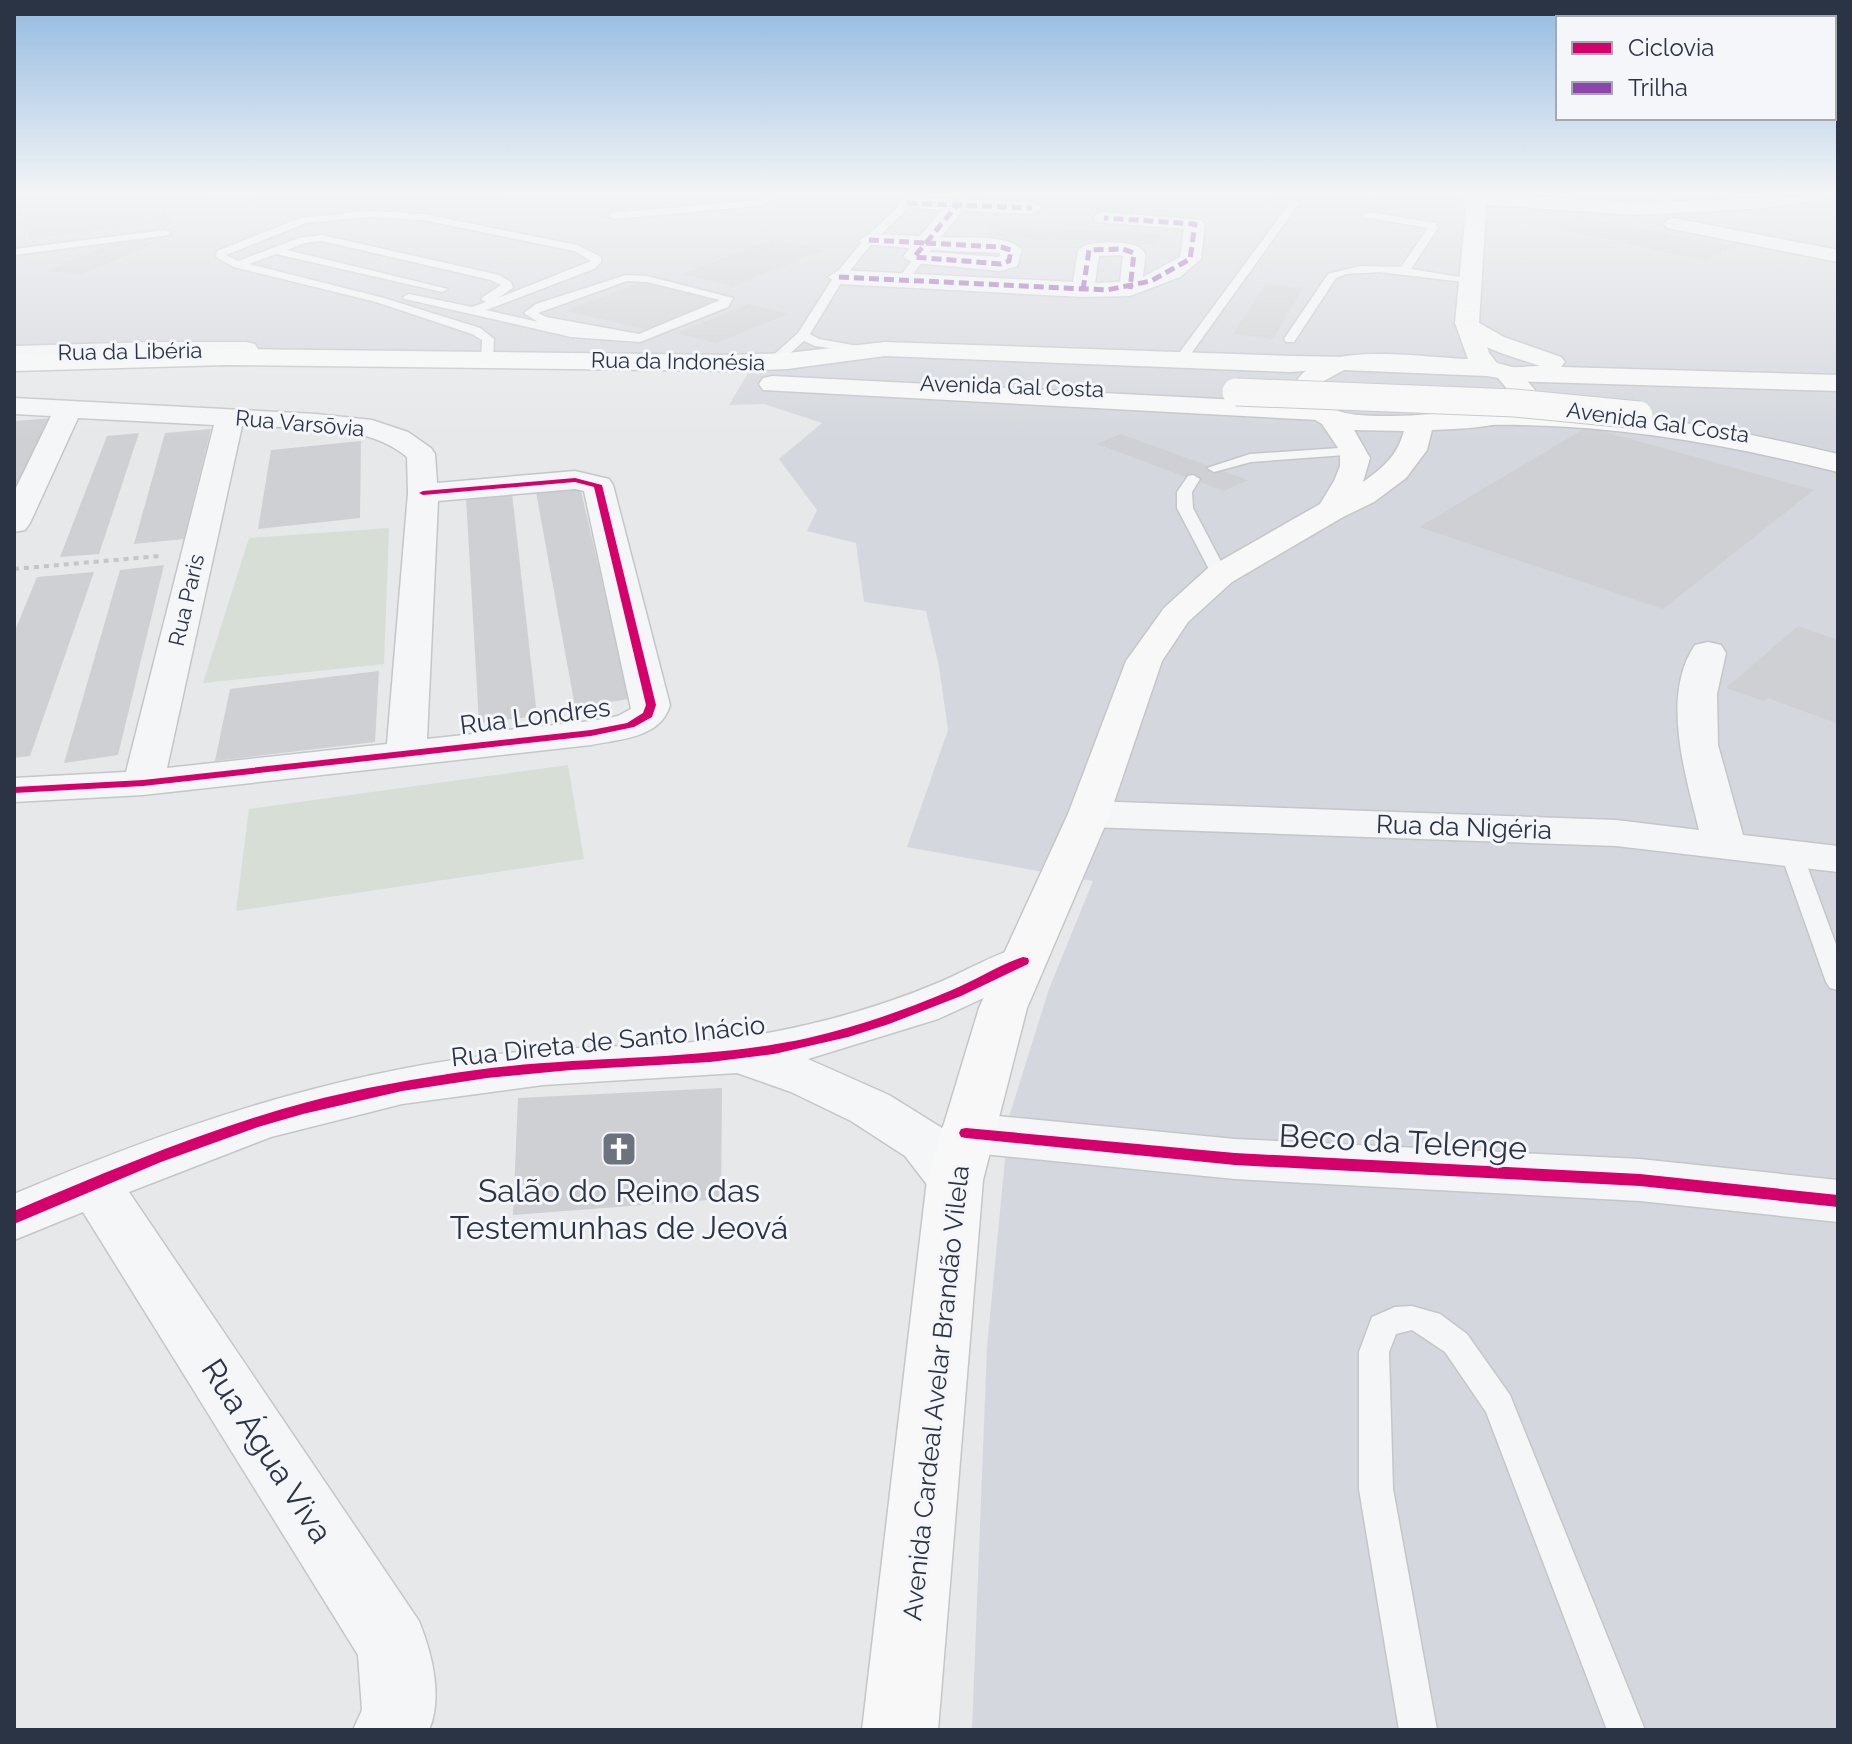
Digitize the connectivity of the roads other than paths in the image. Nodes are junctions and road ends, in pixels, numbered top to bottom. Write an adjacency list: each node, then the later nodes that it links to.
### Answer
1 (284, 276): 20 (lane)
2 (387, 276): 18 (lane)
3 (492, 276): 21 (lane)
4 (563, 276): 21 (lane)
5 (905, 276): 14 (lane)
6 (1085, 276): 17 (street)
7 (1131, 276): 16 (street)
8 (1163, 276): 16 (street)
9 (1241, 276): 29 (lane)
10 (1332, 276): 25 (lane)
11 (1436, 276): 15 (lane)
12 (1472, 276): 15 (main road)
13 (839, 277): 14 (street); 23 (lane)
14 (903, 280): 17 (street)
15 (1472, 280): 22 (main road)
16 (1130, 289): 17 (street)
17 (1083, 290)
18 (454, 292)
19 (469, 296): 21 (lane)
20 (380, 300): 21 (lane); 30 (lane)
21 (485, 304): 24 (lane)
22 (1467, 323): 32 (main road, Rua da Indonésia); 34 (main road); 35 (main road)
23 (803, 335): 27 (lane); 31 (lane)
24 (640, 338): 24 (lane)
25 (1290, 339)
26 (246, 349): 28 (street, Rua da Libéria)
27 (860, 350): 29 (main road, Rua da Indonésia); 31 (main road, Rua da Indonésia)
28 (14, 354)
29 (1181, 359): 32 (main road, Rua da Indonésia)
30 (487, 360): 31 (main road, Rua da Indonésia); 33 (main road, Rua da Indonésia)
31 (773, 362): 38 (main road)
32 (1344, 362): 34 (main road, Rua da Indonésia); 43 (main road, Rua da Indonésia)
33 (14, 363)
34 (1497, 370): 35 (main road, Rua da Indonésia); 45 (main road)
35 (1629, 376): 39 (main road)
36 (14, 381): 37 (main road, Rua da Indonésia)
37 (750, 383): 38 (main road, Avenida Gal Costa); 43 (main road, Avenida Gal Costa)
38 (1230, 383): 40 (main road); 48 (main road, Avenida Gal Costa, bridge)
39 (1838, 383)
40 (1838, 396)
41 (14, 406): 42 (street, Rua Varsōvia)
42 (69, 408): 44 (street, Rua Varsōvia); 54 (street)
43 (1325, 415): 46 (main road, Avenida Gal Costa); 47 (main road)
44 (230, 417): 52 (street, Rua Varsōvia); 58 (street, Rua Paris)
45 (1486, 417): 46 (main road, Avenida Gal Costa); 49 (main road, Avenida Gal Costa)
46 (1420, 421): 53 (main road, Avenida Cardeal Avelar Brandão Vilela)
47 (1354, 451): 50 (lane); 53 (main road)
48 (1838, 455)
49 (1838, 463)
50 (1214, 468)
51 (1193, 479): 55 (lane)
52 (423, 493): 57 (street, Rua Varsōvia); 57 (street, Rua Londres)
53 (1332, 510): 55 (main road, Avenida Cardeal Avelar Brandão Vilela)
54 (14, 523)
55 (1220, 575): 60 (main road, Avenida Cardeal Avelar Brandão Vilela)
56 (1708, 653): 61 (street)
57 (406, 754): 58 (street, Rua Londres)
58 (143, 783): 59 (street, Rua Londres)
59 (14, 790)
60 (1089, 814): 61 (street, Rua da Nigéria); 65 (main road, Avenida Cardeal Avelar Brandão Vilela)
61 (1724, 844): 62 (street, Rua da Nigéria)
62 (1791, 852): 63 (street, Rua da Nigéria); 64 (lane)
63 (1838, 859)
64 (1830, 940): 66 (lane)
65 (1023, 961): 67 (street, Rua Direta de Santo Inácio); 68 (main road, Avenida Cardeal Avelar Brandão Vilela)
66 (1838, 982)
67 (739, 1055): 68 (street, Rua Direta de Santo Inácio); 69 (street, Rua Direta de Santo Inácio)
68 (960, 1157): 70 (street, Beco da Telenge); 73 (main road, Avenida Cardeal Avelar Brandão Vilela)
69 (94, 1183): 71 (street, Rua Direta de Santo Inácio); 72 (street, Rua Água Viva)
70 (1838, 1201)
71 (14, 1218)
72 (391, 1730)
73 (900, 1730)
74 (1418, 1730): 75 (lane)
75 (1626, 1730)

